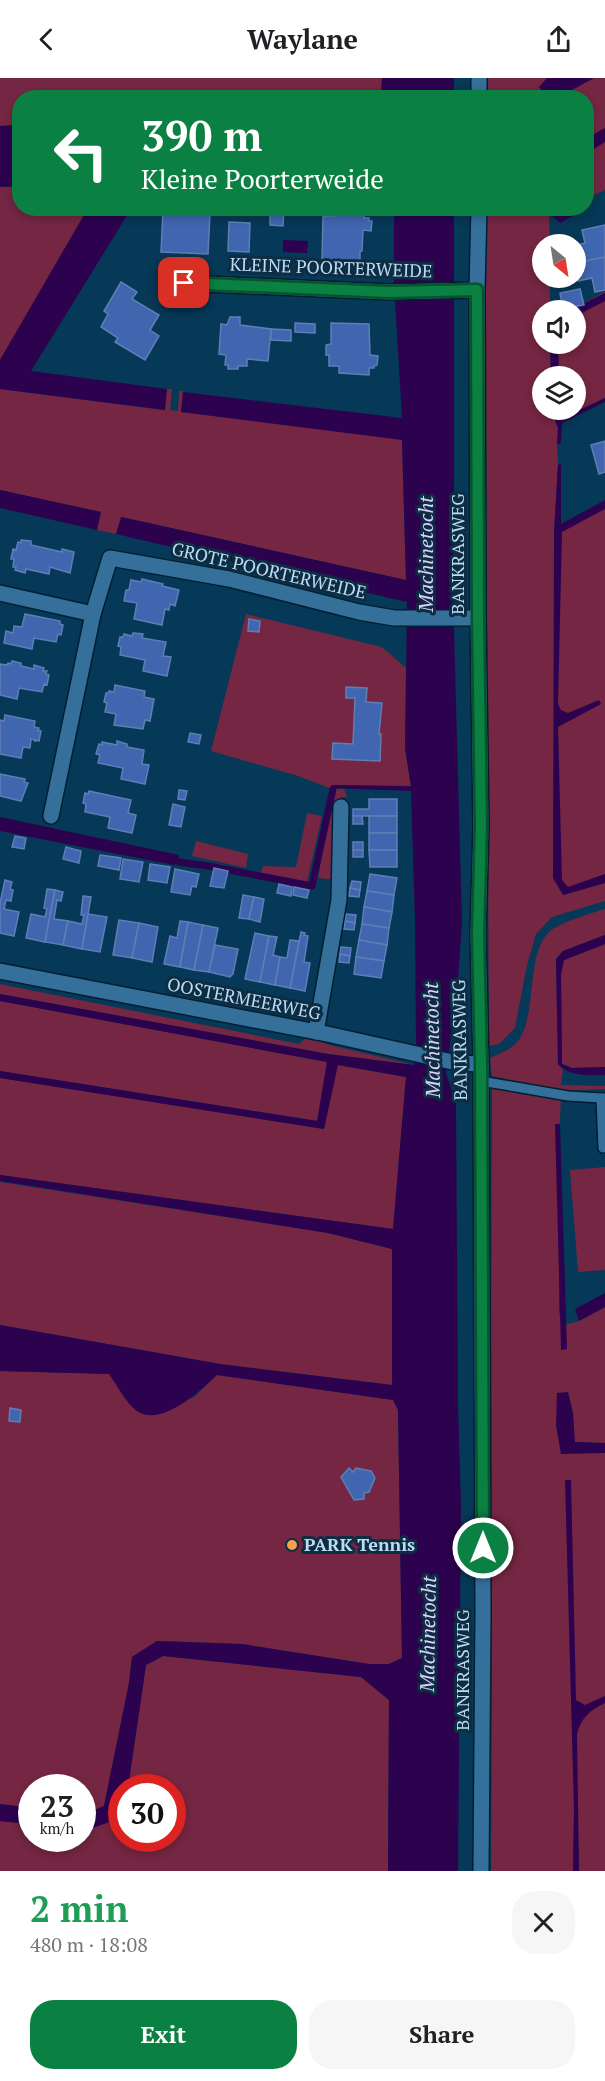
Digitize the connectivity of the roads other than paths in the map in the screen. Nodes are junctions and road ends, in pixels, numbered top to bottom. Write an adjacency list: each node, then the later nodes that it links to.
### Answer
1 (479, 216): 3 (street, BANKRASWEG)
2 (184, 283): 3 (street, KLEINE POORTERWEIDE)
3 (477, 290): 6 (street, BANKRASWEG)
4 (0, 593): 5 (street)
5 (93, 614): 6 (street, GROTE POORTERWEIDE); 8 (street, GROTE POORTERWEIDE)
6 (478, 618): 11 (street, BANKRASWEG)
7 (341, 807): 10 (street)
8 (51, 816)
9 (0, 971): 10 (street, OOSTERMEERWEG)
10 (316, 1032): 11 (street, OOSTERMEERWEG)
11 (481, 1064): 12 (street, BANKRASWEG)
12 (481, 1081): 13 (lane); 15 (street, BANKRASWEG)
13 (603, 1098): 14 (lane)
14 (603, 1148)
15 (481, 1871)

